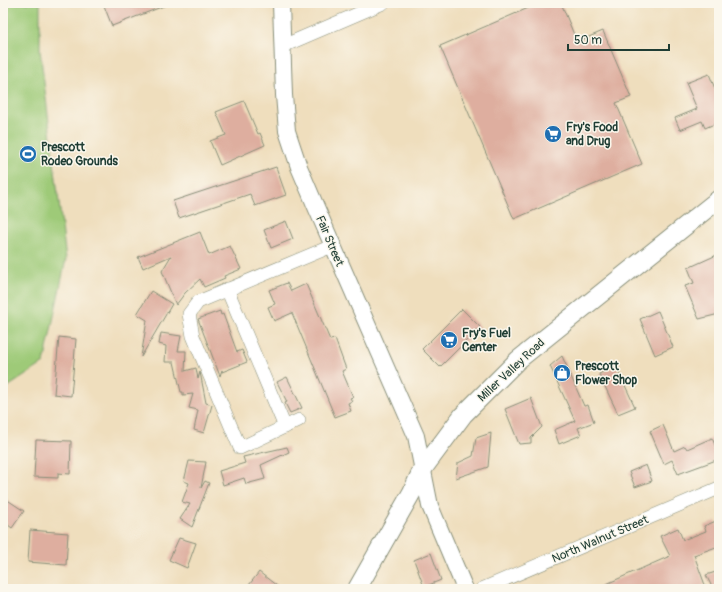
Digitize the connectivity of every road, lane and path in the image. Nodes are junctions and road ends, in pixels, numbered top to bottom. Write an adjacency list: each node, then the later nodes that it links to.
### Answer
1 (281, 3): 3 (street, Fair Street)
2 (384, 3): 3 (street)
3 (283, 46): 5 (street, Fair Street)
4 (719, 199): 9 (main road, Miller Valley Road)
5 (332, 246): 6 (street); 9 (street, Fair Street)
6 (227, 289): 8 (street); 8 (street)
7 (299, 420): 8 (street)
8 (285, 427)
9 (422, 470): 11 (main road, Miller Valley Road); 12 (street, Fair Street)
10 (719, 488): 13 (street, North Walnut Street)
11 (357, 589)
12 (465, 589)
13 (482, 589)

